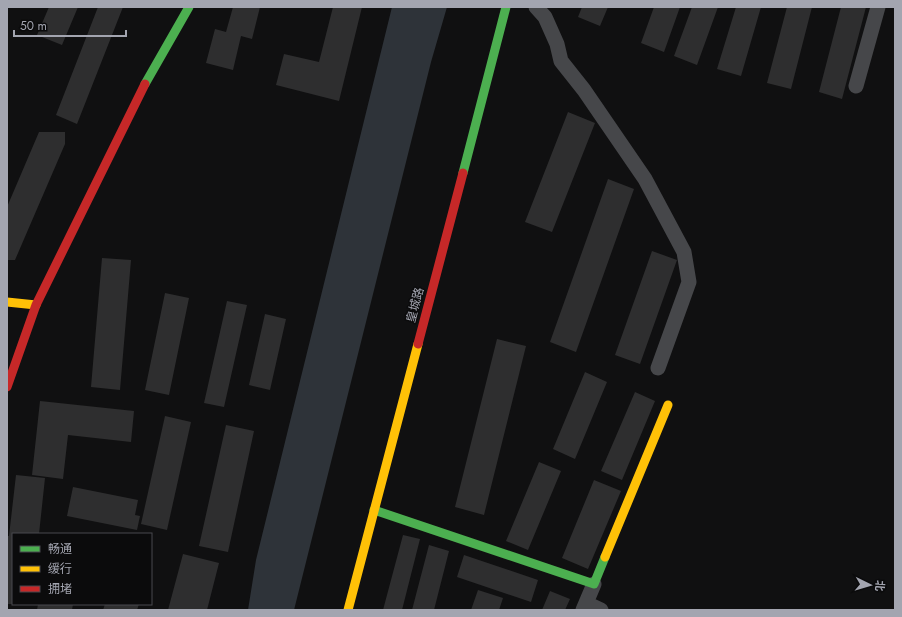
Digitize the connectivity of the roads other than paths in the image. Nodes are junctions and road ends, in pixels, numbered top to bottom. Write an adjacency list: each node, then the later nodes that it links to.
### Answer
1 (189, 7): 7 (main road)
2 (506, 7): 11 (main road, 皇城路)
3 (536, 7): 8 (street)
4 (878, 7): 5 (street)
5 (856, 86)
6 (7, 302): 7 (main road)
7 (36, 305): 9 (main road)
8 (658, 368)
9 (7, 387)
10 (668, 405): 12 (main road)
11 (374, 510): 12 (main road); 14 (main road, 皇城路)
12 (594, 584): 13 (street)
13 (585, 607): 15 (street)
14 (348, 610)
15 (601, 610)

